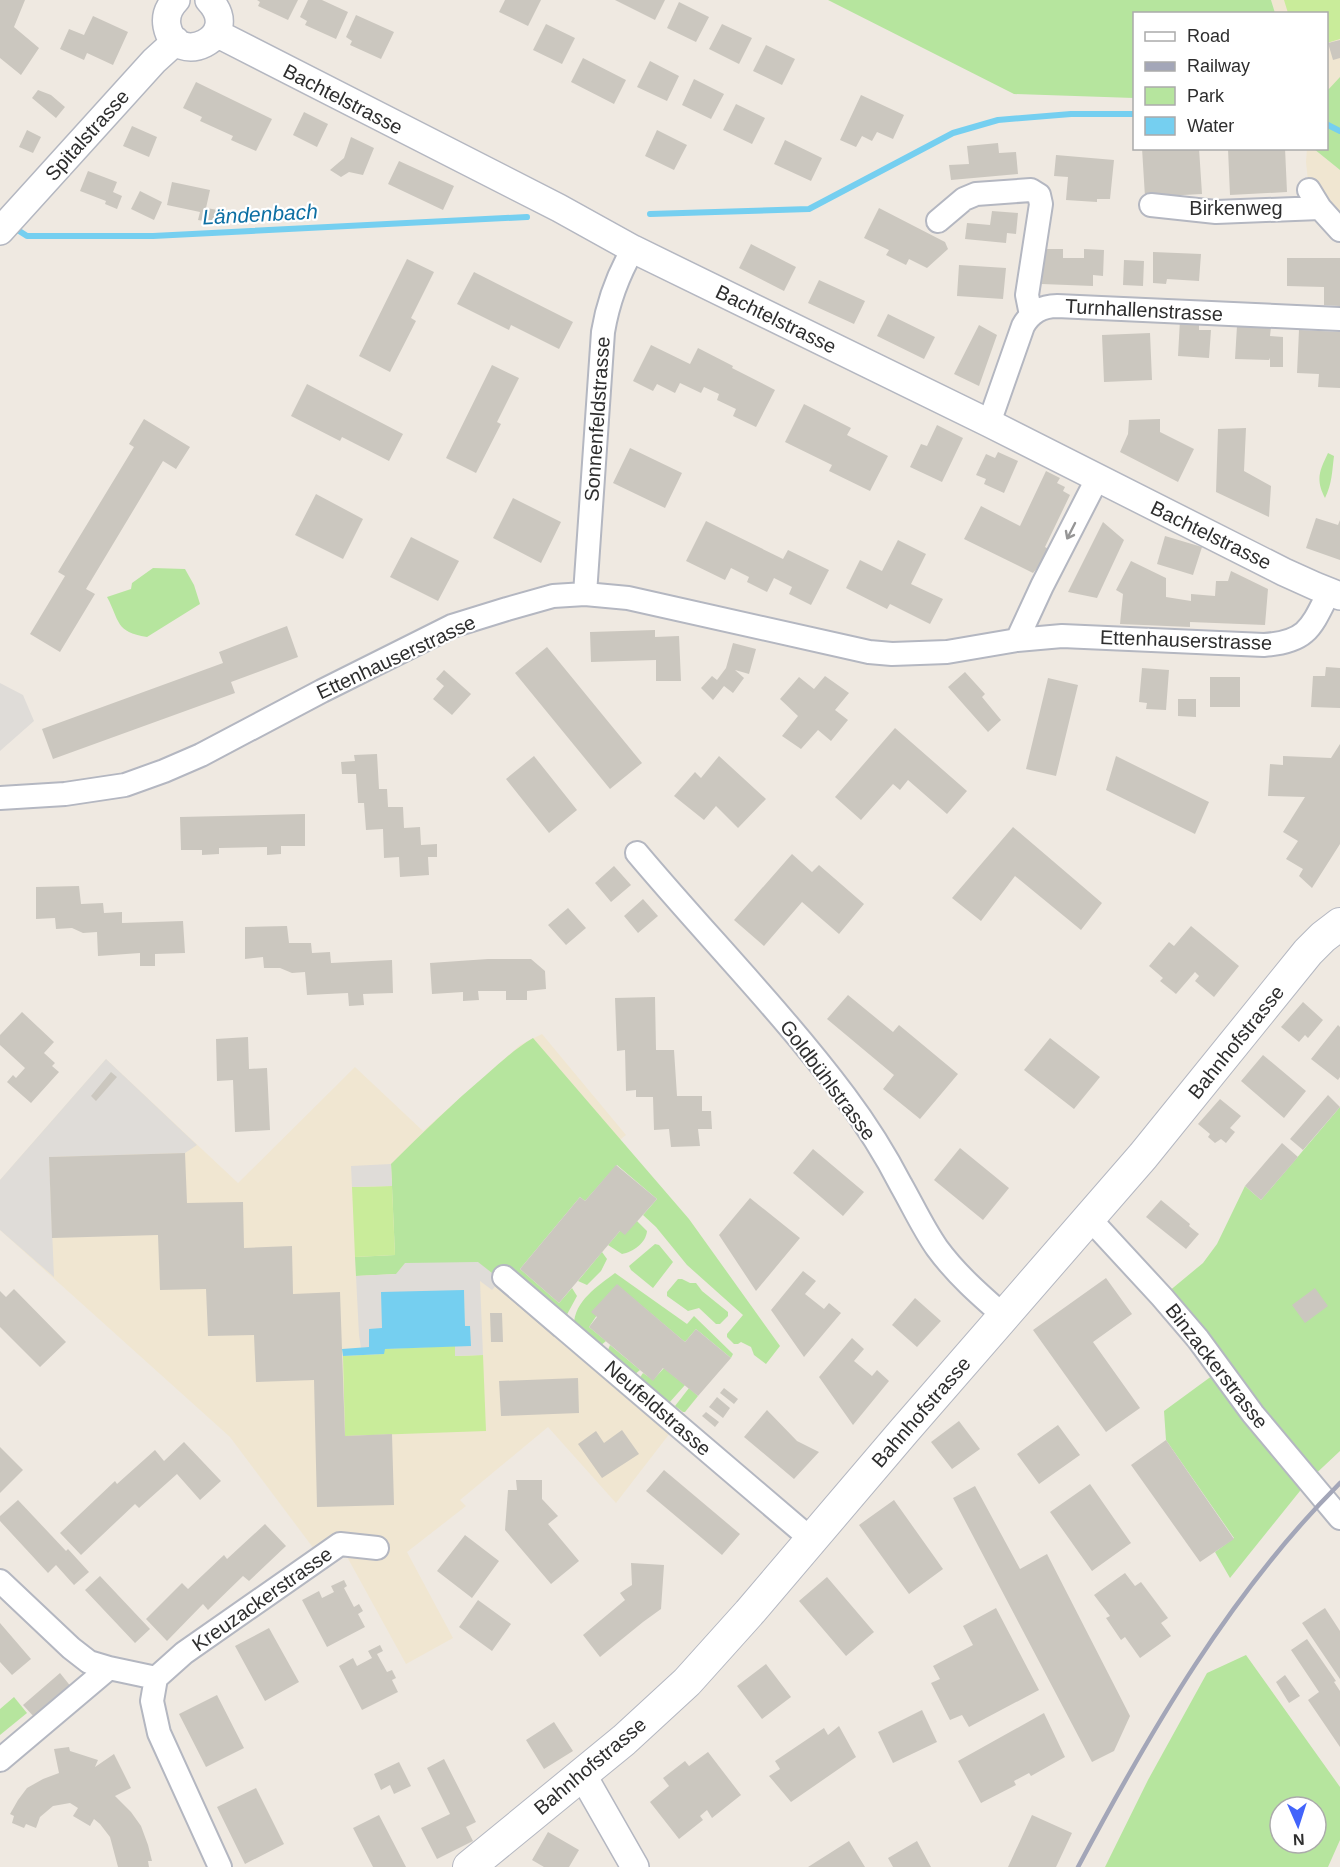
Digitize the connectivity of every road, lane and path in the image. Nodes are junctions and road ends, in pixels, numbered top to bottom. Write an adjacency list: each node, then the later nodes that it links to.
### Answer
1 (210, 0): 3 (street)
2 (165, 3): 4 (street)
3 (216, 33): 4 (street); 9 (street, Bachtelstrasse)
4 (176, 41): 7 (street, Spitalstrasse)
5 (1151, 206): 8 (street, Birkenweg)
6 (938, 221): 10 (street)
7 (6, 224)
8 (1340, 230)
9 (633, 249): 12 (street, Bachtelstrasse); 14 (street, Sonnenfeldstrasse)
10 (1031, 315): 11 (street, Turnhallenstrasse); 12 (street)
11 (1340, 319)
12 (989, 423): 13 (street, Bachtelstrasse)
13 (1097, 479): 15 (street, Bachtelstrasse); 16 (street, one-way to 16)
14 (585, 594): 16 (street, Ettenhauserstrasse); 17 (street, Ettenhauserstrasse)
15 (1335, 594): 16 (street, Ettenhauserstrasse)
16 (1017, 640)
17 (0, 798)
18 (638, 853): 22 (street, Goldbühlstrasse)
19 (1340, 924): 20 (main road, Bahnhofstrasse)
20 (1089, 1218): 22 (main road, Bahnhofstrasse); 23 (street, Binzackerstrasse)
21 (504, 1277): 24 (street, Neufeldstrasse)
22 (1004, 1316): 24 (main road, Bahnhofstrasse)
23 (1340, 1518)
24 (812, 1540): 30 (main road, Bahnhofstrasse)
25 (377, 1548): 28 (street, Kreuzackerstrasse)
26 (0, 1581): 27 (street)
27 (109, 1668): 28 (street); 29 (street)
28 (156, 1678): 31 (street)
29 (0, 1760)
30 (582, 1774): 32 (main road, Bahnhofstrasse); 33 (street)
31 (220, 1867)
32 (469, 1867)
33 (635, 1867)

